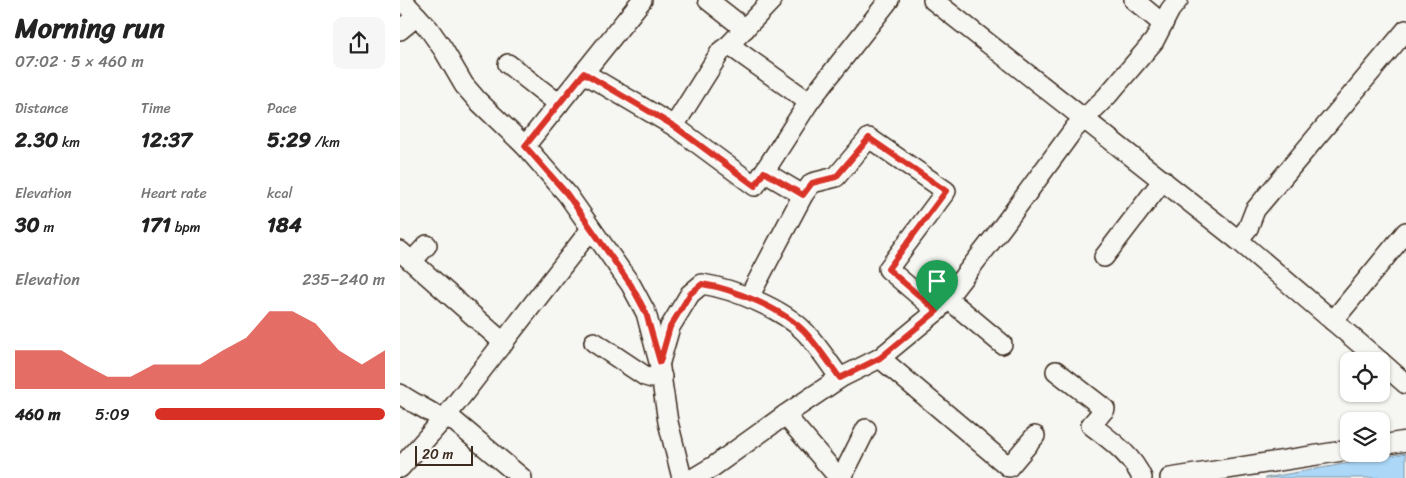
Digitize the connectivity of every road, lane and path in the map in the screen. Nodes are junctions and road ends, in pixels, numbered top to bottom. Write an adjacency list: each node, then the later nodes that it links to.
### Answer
1 (402, 0): 9 (street)
2 (708, 0): 11 (street)
3 (772, 0): 11 (street)
4 (889, 0): 17 (street)
5 (933, 0): 19 (street)
6 (1134, 0): 10 (street)
7 (1178, 0): 10 (street)
8 (638, 2): 16 (street)
9 (417, 16): 12 (street); 21 (street)
10 (1163, 24): 19 (street)
11 (745, 29): 14 (street)
12 (400, 30)
13 (1406, 30): 27 (street)
14 (729, 45): 17 (street); 20 (street)
15 (508, 64): 18 (street)
16 (584, 73): 18 (street); 20 (street)
17 (809, 102): 22 (street)
18 (559, 104): 21 (street)
19 (1084, 118): 23 (street); 32 (street)
20 (674, 126): 22 (street)
21 (525, 146): 25 (street)
22 (764, 172): 24 (street)
23 (1163, 180): 27 (street); 30 (street)
24 (803, 195): 31 (street); 32 (street)
25 (591, 229): 34 (street); 39 (street)
26 (1406, 232): 33 (street)
27 (1238, 240): 33 (street)
28 (427, 245): 29 (street)
29 (406, 256): 34 (street)
30 (1104, 257)
31 (748, 297): 39 (street); 42 (street)
32 (942, 305): 36 (street); 38 (street)
33 (1333, 321): 37 (street)
34 (504, 342): 46 (street)
35 (594, 342): 39 (street)
36 (1002, 344)
37 (1369, 352)
38 (880, 358): 42 (street); 48 (street)
39 (661, 370): 55 (street)
40 (1390, 370): 43 (street)
41 (1056, 371): 57 (street)
42 (840, 378): 45 (street)
43 (1406, 384)
44 (400, 394): 46 (street)
45 (785, 415): 47 (street); 53 (street)
46 (445, 418): 52 (street); 54 (street)
47 (866, 429)
48 (1035, 436)
49 (1406, 441): 50 (street)
50 (1390, 444)
51 (1340, 451): 58 (street)
52 (403, 460)
53 (719, 472): 56 (street)
54 (522, 478)
55 (682, 478)
56 (694, 478)
57 (1142, 478)
58 (1170, 478)

